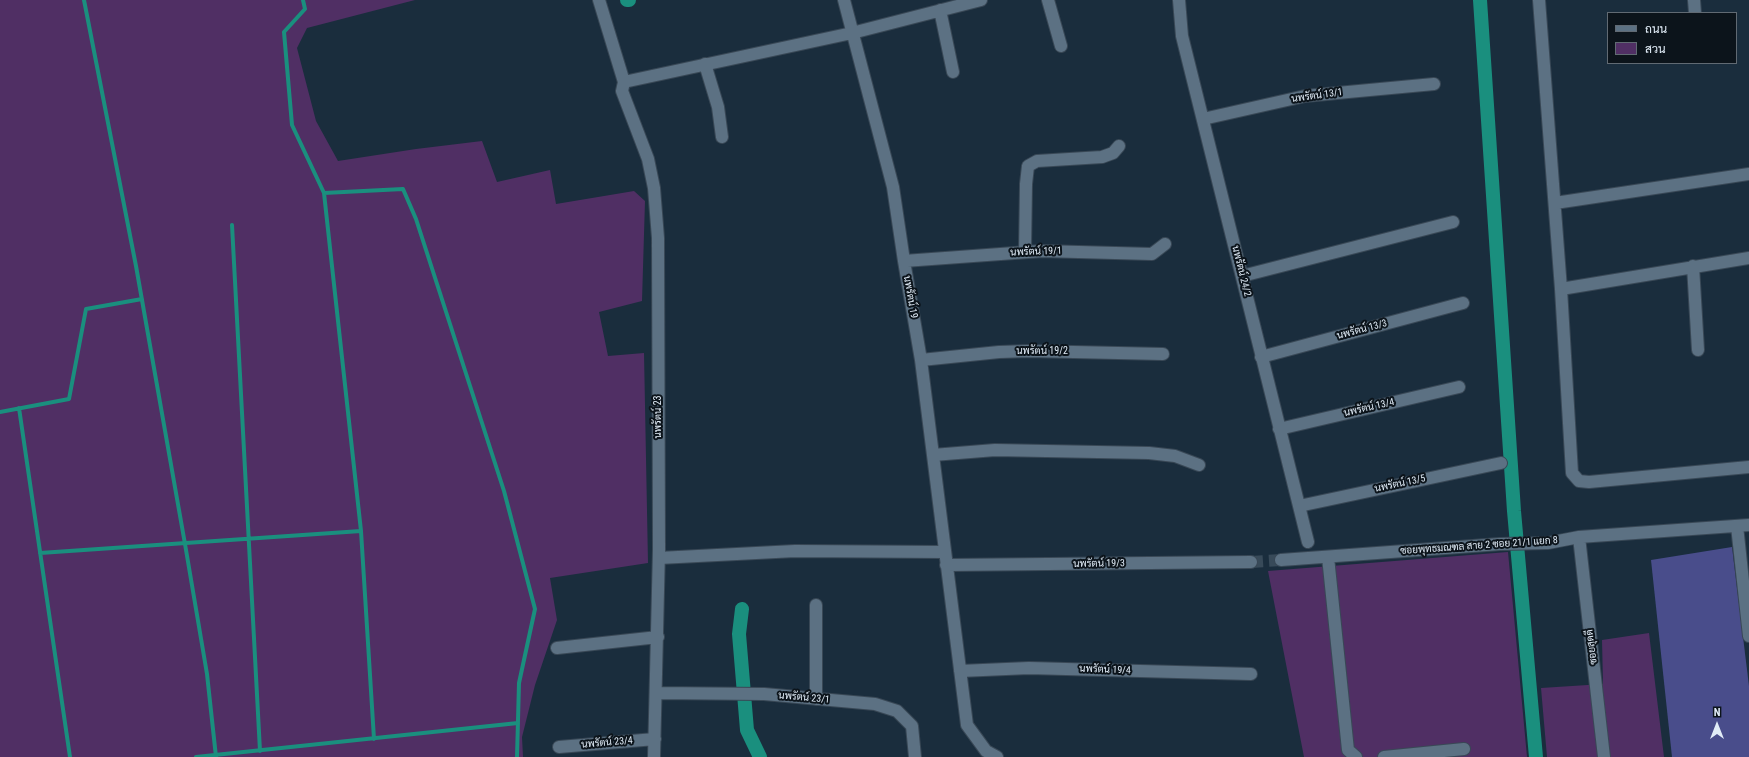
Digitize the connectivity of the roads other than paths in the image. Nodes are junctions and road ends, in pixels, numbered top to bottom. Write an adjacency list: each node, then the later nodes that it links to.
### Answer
1 (599, 0): 14 (street, นพรัตน์ 23)
2 (844, 0): 10 (street, นพรัตน์ 19)
3 (981, 0): 8 (street)
4 (1048, 0): 11 (street)
5 (1179, 0): 16 (street, นพรัตน์ 24/2)
6 (1539, 0): 20 (street)
7 (1694, 0): 9 (street)
8 (940, 10): 10 (street); 13 (street)
9 (1695, 12)
10 (852, 33): 12 (street); 25 (street, นพรัตน์ 19)
11 (1061, 46)
12 (705, 64): 14 (street); 17 (street)
13 (953, 72)
14 (624, 82): 46 (street, นพรัตน์ 23)
15 (1434, 84): 16 (street, นพรัตน์ 13/1)
16 (1203, 119): 27 (street, นพรัตน์ 24/2)
17 (722, 137)
18 (1119, 146): 23 (street)
19 (1749, 174): 20 (street)
20 (1555, 203): 28 (street)
21 (1453, 222): 27 (street)
22 (1165, 244): 23 (street, นพรัตน์ 19/1)
23 (1025, 252): 25 (street, นพรัตน์ 19/1)
24 (1749, 258): 26 (street)
25 (904, 261): 33 (street, นพรัตน์ 19)
26 (1693, 266): 28 (street); 30 (street)
27 (1242, 276): 32 (street, นพรัตน์ 24/2)
28 (1561, 289): 39 (street)
29 (1463, 303): 32 (street, นพรัตน์ 13/3)
30 (1698, 350)
31 (1163, 354): 33 (street, นพรัตน์ 19/2)
32 (1261, 357): 35 (street, นพรัตน์ 24/2)
33 (922, 360): 36 (street, นพรัตน์ 19)
34 (1459, 386): 35 (street, นพรัตน์ 13/4)
35 (1279, 430): 40 (street, นพรัตน์ 24/2)
36 (933, 455): 38 (street); 44 (street, นพรัตน์ 19)
37 (1501, 463): 40 (street, นพรัตน์ 13/5)
38 (1199, 465)
39 (1749, 467)
40 (1298, 506): 43 (street, นพรัตน์ 24/2)
41 (1743, 525): 42 (street, ซอยพุทธมณฑล สาย 2 ซอย 21/1 แยก 8); 51 (street)
42 (1579, 537): 45 (street, ซอยพุทธมณฑล สาย 2 ซอย 21/1 แยก 8); 66 (street, ซอยสุดดี)
43 (1308, 542)
44 (945, 552): 46 (street); 49 (street, นพรัตน์ 19)
45 (1328, 557): 47 (street, ซอยพุทธมณฑล สาย 2 ซอย 21/1 แยก 8); 64 (street)
46 (659, 558): 52 (street, นพรัตน์ 23)
47 (1281, 560)
48 (1251, 562): 49 (street, นพรัตน์ 19/3)
49 (946, 565): 54 (street, นพรัตน์ 19)
50 (816, 605): 57 (street)
51 (1749, 636)
52 (658, 637): 53 (street); 56 (street, นพรัตน์ 23)
53 (557, 648)
54 (960, 671): 55 (street, นพรัตน์ 19/4); 63 (street, นพรัตน์ 19)
55 (1251, 674)
56 (656, 693): 57 (street, นพรัตน์ 23/1); 58 (street, นพรัตน์ 23)
57 (816, 699): 62 (street, นพรัตน์ 23/1)
58 (655, 738): 59 (street, นพรัตน์ 23/4); 61 (street, นพรัตน์ 23)
59 (559, 747)
60 (1464, 750): 65 (street)
61 (654, 757)
62 (915, 757)
63 (997, 757)
64 (1356, 757)
65 (1384, 757)
66 (1604, 757)

